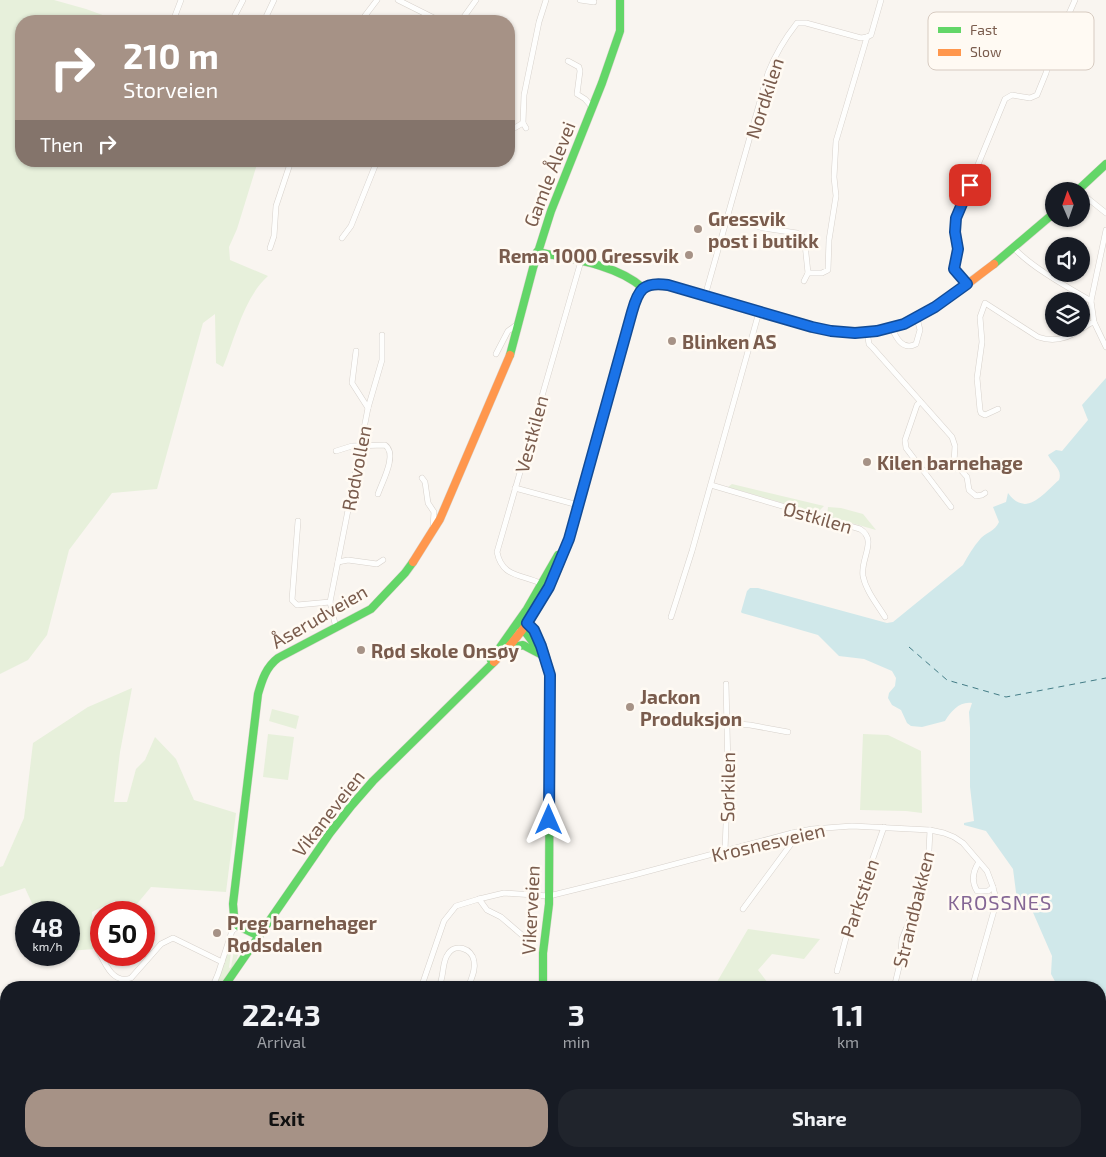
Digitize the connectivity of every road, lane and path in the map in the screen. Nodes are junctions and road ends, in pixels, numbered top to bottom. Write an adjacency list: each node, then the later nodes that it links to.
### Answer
1 (181, 0): 14 (street)
2 (243, 0): 15 (street)
3 (274, 0): 16 (street)
4 (377, 0): 17 (street)
5 (398, 0): 18 (street)
6 (476, 0): 19 (street)
7 (546, 0): 24 (street)
8 (580, 0): 12 (street)
9 (620, 0): 23 (main road, Gamle Ålevei)
10 (880, 0): 20 (street)
11 (1075, 0): 13 (street)
12 (594, 2)
13 (1070, 12)
14 (175, 15)
15 (235, 15)
16 (267, 15)
17 (366, 15)
18 (428, 15)
19 (465, 15)
20 (867, 37): 31 (street, Nordkilen); 39 (street)
21 (568, 61): 23 (street)
22 (1047, 70): 41 (street)
23 (592, 106): 37 (main road, Gamle Ålevei)
24 (515, 129)
25 (1106, 164): 28 (main road)
26 (289, 167): 35 (street)
27 (375, 167): 34 (street)
28 (1088, 182)
29 (1090, 200): 30 (street)
30 (1106, 213)
31 (727, 217): 39 (street); 43 (street, Nordkilen)
32 (1045, 221): 36 (main road)
33 (1106, 230): 44 (street)
34 (342, 238)
35 (270, 248)
36 (1014, 248): 41 (main road); 44 (street)
37 (537, 252): 38 (main road, Gamle Ålevei); 48 (main road, Åserudveien)
38 (581, 261): 42 (main road, Gamle Ålevei); 62 (street, Vestkilen)
39 (808, 274): 40 (street)
40 (804, 281)
41 (967, 284): 46 (main road)
42 (643, 288): 43 (main road); 65 (main road)
43 (705, 296): 45 (main road)
44 (1091, 301): 47 (street)
45 (759, 312): 50 (main road); 61 (street)
46 (917, 318): 49 (main road); 49 (street)
47 (1094, 322): 52 (street); 57 (street)
48 (518, 323): 54 (street); 68 (main road, Åserudveien)
49 (892, 328): 50 (main road)
50 (867, 332): 55 (street)
51 (382, 335): 56 (street, Rødvollen)
52 (1106, 347)
53 (356, 351): 56 (street)
54 (496, 354)
55 (920, 402): 63 (street); 66 (street)
56 (368, 408): 58 (street, Rødvollen)
57 (998, 409)
58 (361, 445): 59 (street); 64 (street); 70 (street, Rødvollen)
59 (336, 451)
60 (422, 478): 68 (street)
61 (711, 485): 73 (street); 74 (street, Østkilen)
62 (516, 488): 65 (street); 71 (street, Vestkilen)
63 (985, 493)
64 (378, 494)
65 (578, 505): 75 (main road)
66 (951, 507)
67 (298, 521): 72 (street)
68 (433, 531): 76 (main road, Åserudveien)
69 (383, 560): 70 (street)
70 (338, 562): 72 (street, Rødvollen)
71 (540, 583)
72 (330, 602): 76 (street, Rødvollen)
73 (671, 617)
74 (885, 617)
75 (523, 625): 77 (main road, Vikaneveien); 78 (main road, Vikerveien); 79 (main road, Vikaneveien)
76 (336, 628): 92 (main road, Åserudveien)
77 (509, 648): 78 (main road); 79 (main road, Vikaneveien)
78 (544, 656): 89 (main road, Vikerveien)
79 (479, 676): 93 (main road, Vikaneveien)
80 (726, 684): 81 (street, Sørkilen)
81 (727, 723): 82 (street, Sørkilen); 86 (street, Sørkilen)
82 (788, 732)
83 (884, 827): 84 (street, Krosnesveien); 85 (street, Krosnesveien); 99 (street, Parkstien)
84 (930, 830): 87 (street, Krosnesveien); 106 (street, Strandbakken)
85 (792, 833): 86 (street, Krosnesveien); 91 (street)
86 (725, 851): 89 (street, Krosnesveien)
87 (979, 862): 88 (street, Krosnesveien); 88 (street)
88 (993, 887): 107 (street)
89 (549, 896): 90 (street, Krosnesveien); 105 (main road, Vikerveien)
90 (479, 899): 94 (street); 102 (street, Krosnesveien)
91 (743, 909)
92 (238, 926): 93 (main road); 96 (street)
93 (259, 936): 101 (main road, Vikaneveien)
94 (530, 942)
95 (155, 951): 96 (street)
96 (222, 962): 100 (street)
97 (107, 966): 98 (street)
98 (142, 966)
99 (837, 971)
100 (215, 981)
101 (228, 981)
102 (423, 981)
103 (441, 981): 104 (street)
104 (470, 981)
105 (543, 981)
106 (896, 981)
107 (974, 981)

